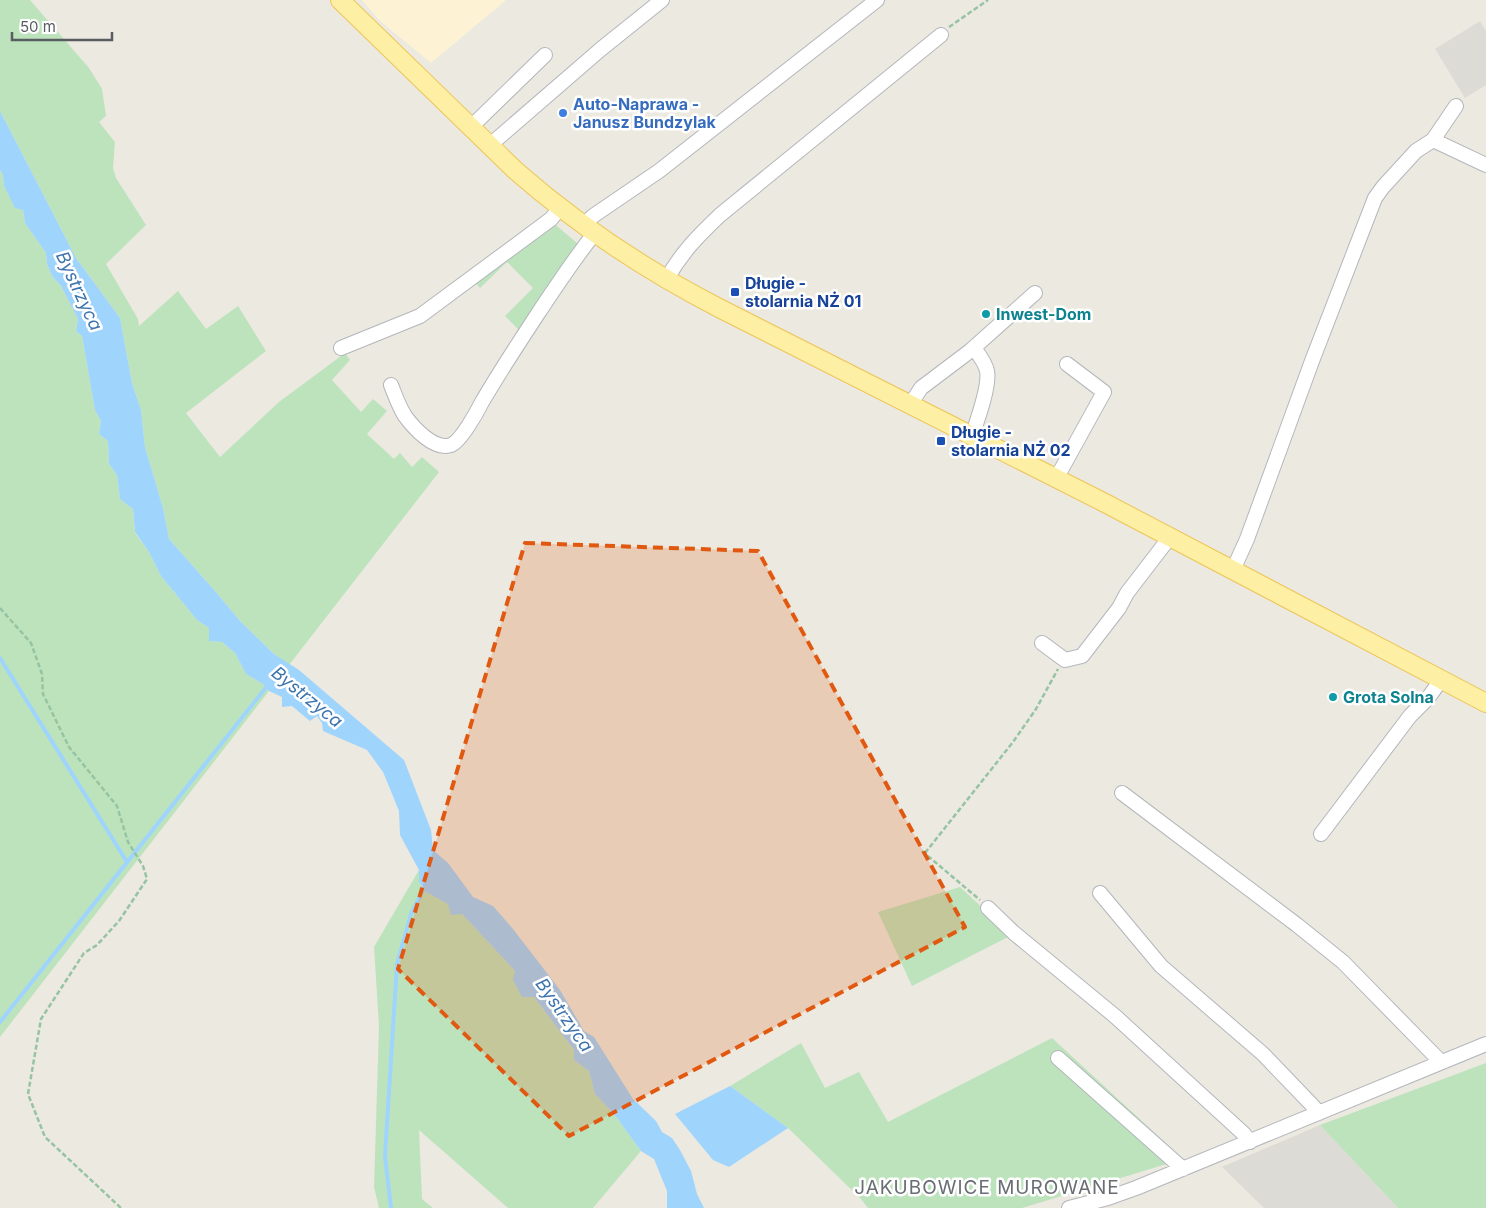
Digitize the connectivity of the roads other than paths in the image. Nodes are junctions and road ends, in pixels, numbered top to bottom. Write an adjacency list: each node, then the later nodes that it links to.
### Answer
1 (340, 0): 7 (main road)
2 (662, 0): 9 (street)
3 (876, 0): 12 (street)
4 (941, 35): 13 (street)
5 (545, 55): 7 (street)
6 (1456, 106): 8 (street)
7 (471, 126): 9 (main road)
8 (1433, 140): 10 (street); 23 (street)
9 (490, 145): 11 (main road)
10 (1486, 165)
11 (560, 208): 12 (main road); 15 (street)
12 (589, 230): 13 (main road); 18 (street)
13 (666, 280): 19 (main road)
14 (1035, 293): 16 (street)
15 (341, 348)
16 (974, 348): 19 (street); 20 (street)
17 (1067, 364): 21 (street)
18 (391, 385)
19 (910, 405): 20 (main road)
20 (972, 436): 21 (main road)
21 (1056, 478): 22 (main road)
22 (1170, 537): 23 (main road); 24 (street)
23 (1233, 570): 25 (main road)
24 (1042, 643)
25 (1441, 680): 26 (main road); 28 (street)
26 (1486, 703)
27 (1122, 793): 33 (street)
28 (1321, 834)
29 (1100, 893): 34 (street)
30 (988, 908): 35 (street)
31 (1486, 1044): 33 (street)
32 (1058, 1058): 36 (street)
33 (1441, 1062): 34 (street)
34 (1319, 1114): 35 (street)
35 (1250, 1142): 36 (street)
36 (1183, 1169): 37 (street)
37 (1069, 1208)

